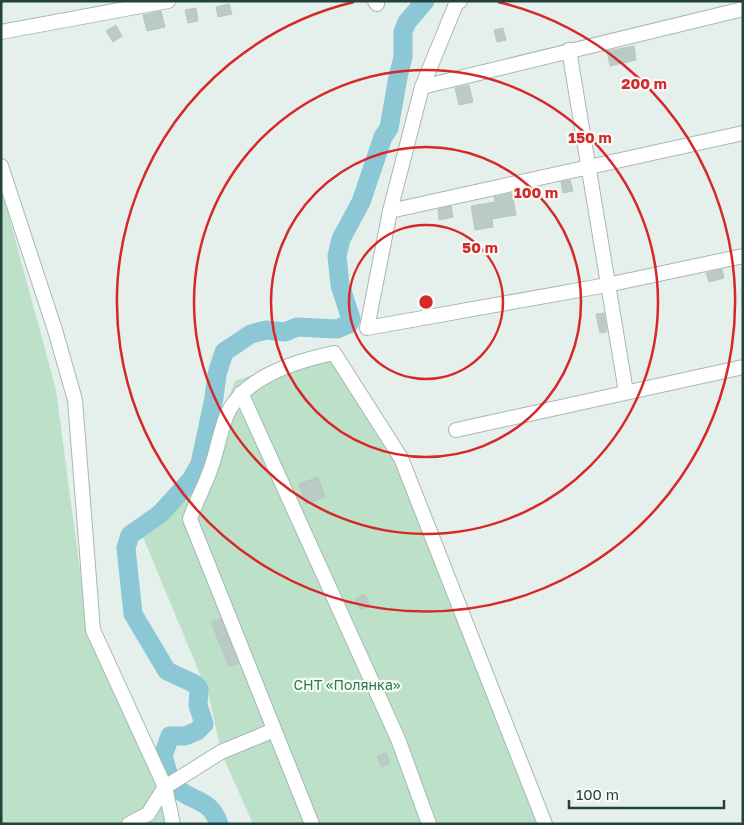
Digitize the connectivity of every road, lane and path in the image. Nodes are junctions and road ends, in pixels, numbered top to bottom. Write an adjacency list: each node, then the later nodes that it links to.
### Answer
1 (168, 1): 4 (street)
2 (460, 1): 6 (street)
3 (743, 10): 5 (street)
4 (1, 32)
5 (569, 50): 6 (street); 9 (street)
6 (422, 87): 10 (street)
7 (743, 133): 9 (street)
8 (1, 166): 18 (street)
9 (587, 168): 10 (street); 12 (street)
10 (390, 211): 12 (street)
11 (743, 256): 12 (street)
12 (607, 284): 14 (street)
13 (743, 367): 14 (street)
14 (626, 392): 16 (street)
15 (241, 393): 17 (street); 22 (street); 23 (street)
16 (456, 430)
17 (274, 730): 18 (street); 21 (street)
18 (165, 788): 19 (street); 20 (street)
19 (130, 824)
20 (173, 824)
21 (312, 824)
22 (429, 824)
23 (545, 824)

